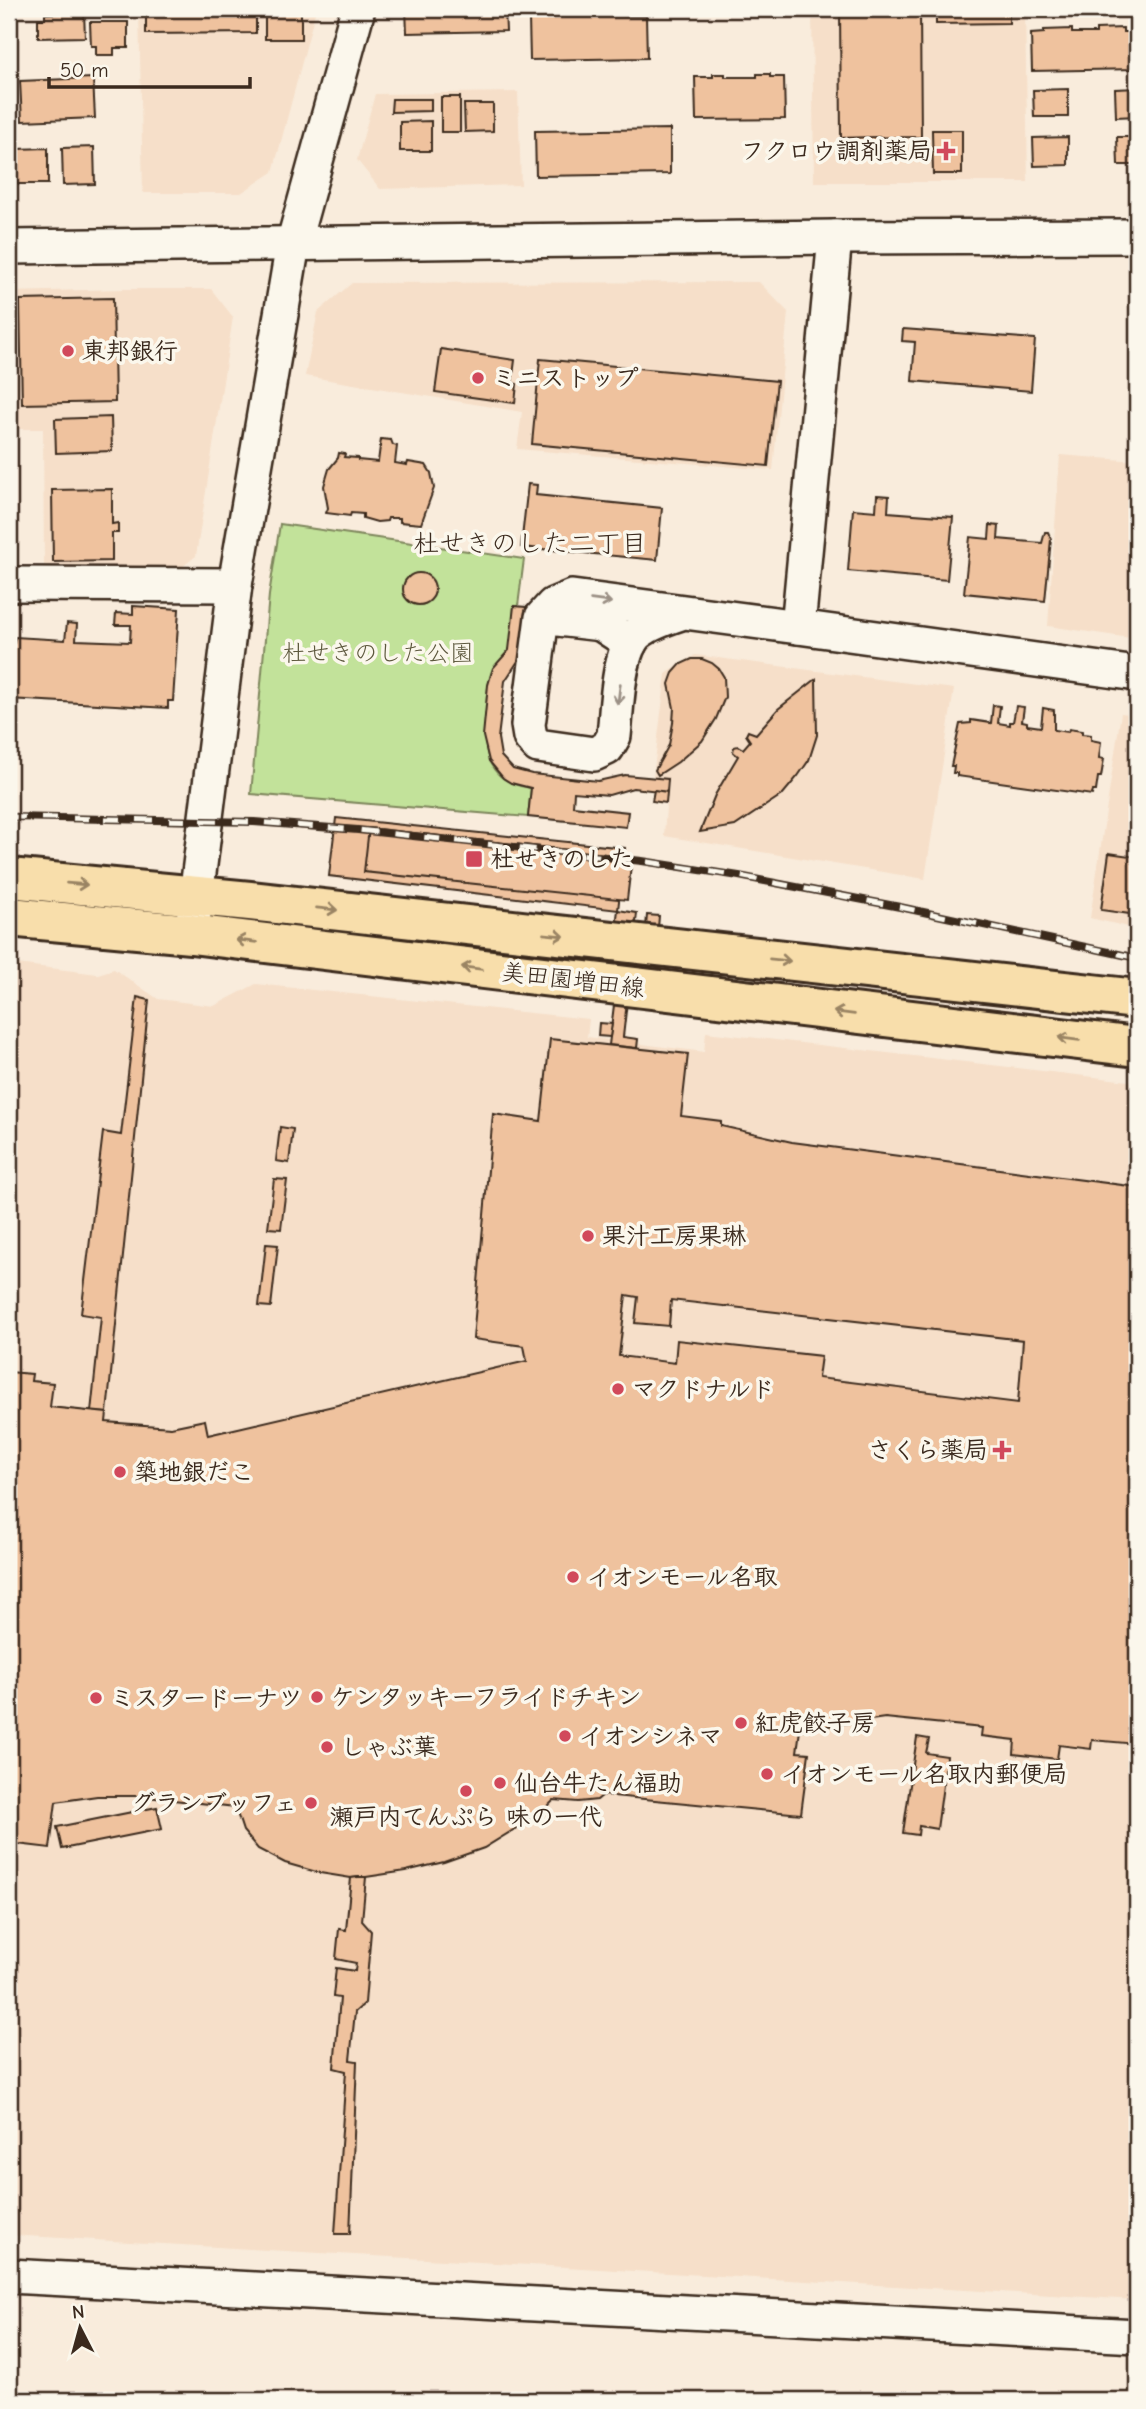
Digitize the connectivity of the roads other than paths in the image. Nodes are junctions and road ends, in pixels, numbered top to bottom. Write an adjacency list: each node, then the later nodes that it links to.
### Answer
1 (358, 9): 4 (street)
2 (1137, 236): 3 (street)
3 (835, 237): 4 (street); 10 (street)
4 (293, 244): 5 (street); 7 (street)
5 (9, 247)
6 (9, 584): 7 (street)
7 (234, 585): 14 (street)
8 (684, 612): 9 (street, one-way to 8); 10 (street); 11 (street)
9 (542, 617): 11 (street); 11 (street, one-way to 9)
10 (798, 627): 12 (street)
11 (630, 643)
12 (1137, 674)
13 (9, 878): 14 (main road, 美田園増田線, one-way to 14)
14 (196, 895): 16 (street); 17 (main road, 美田園増田線, one-way to 17)
15 (9, 917): 16 (main road, 美田園増田線)
16 (191, 934): 18 (main road, 美田園増田線, one-way to 16)
17 (1137, 999)
18 (1137, 1047)
19 (9, 2276): 20 (street)
20 (1137, 2336)

